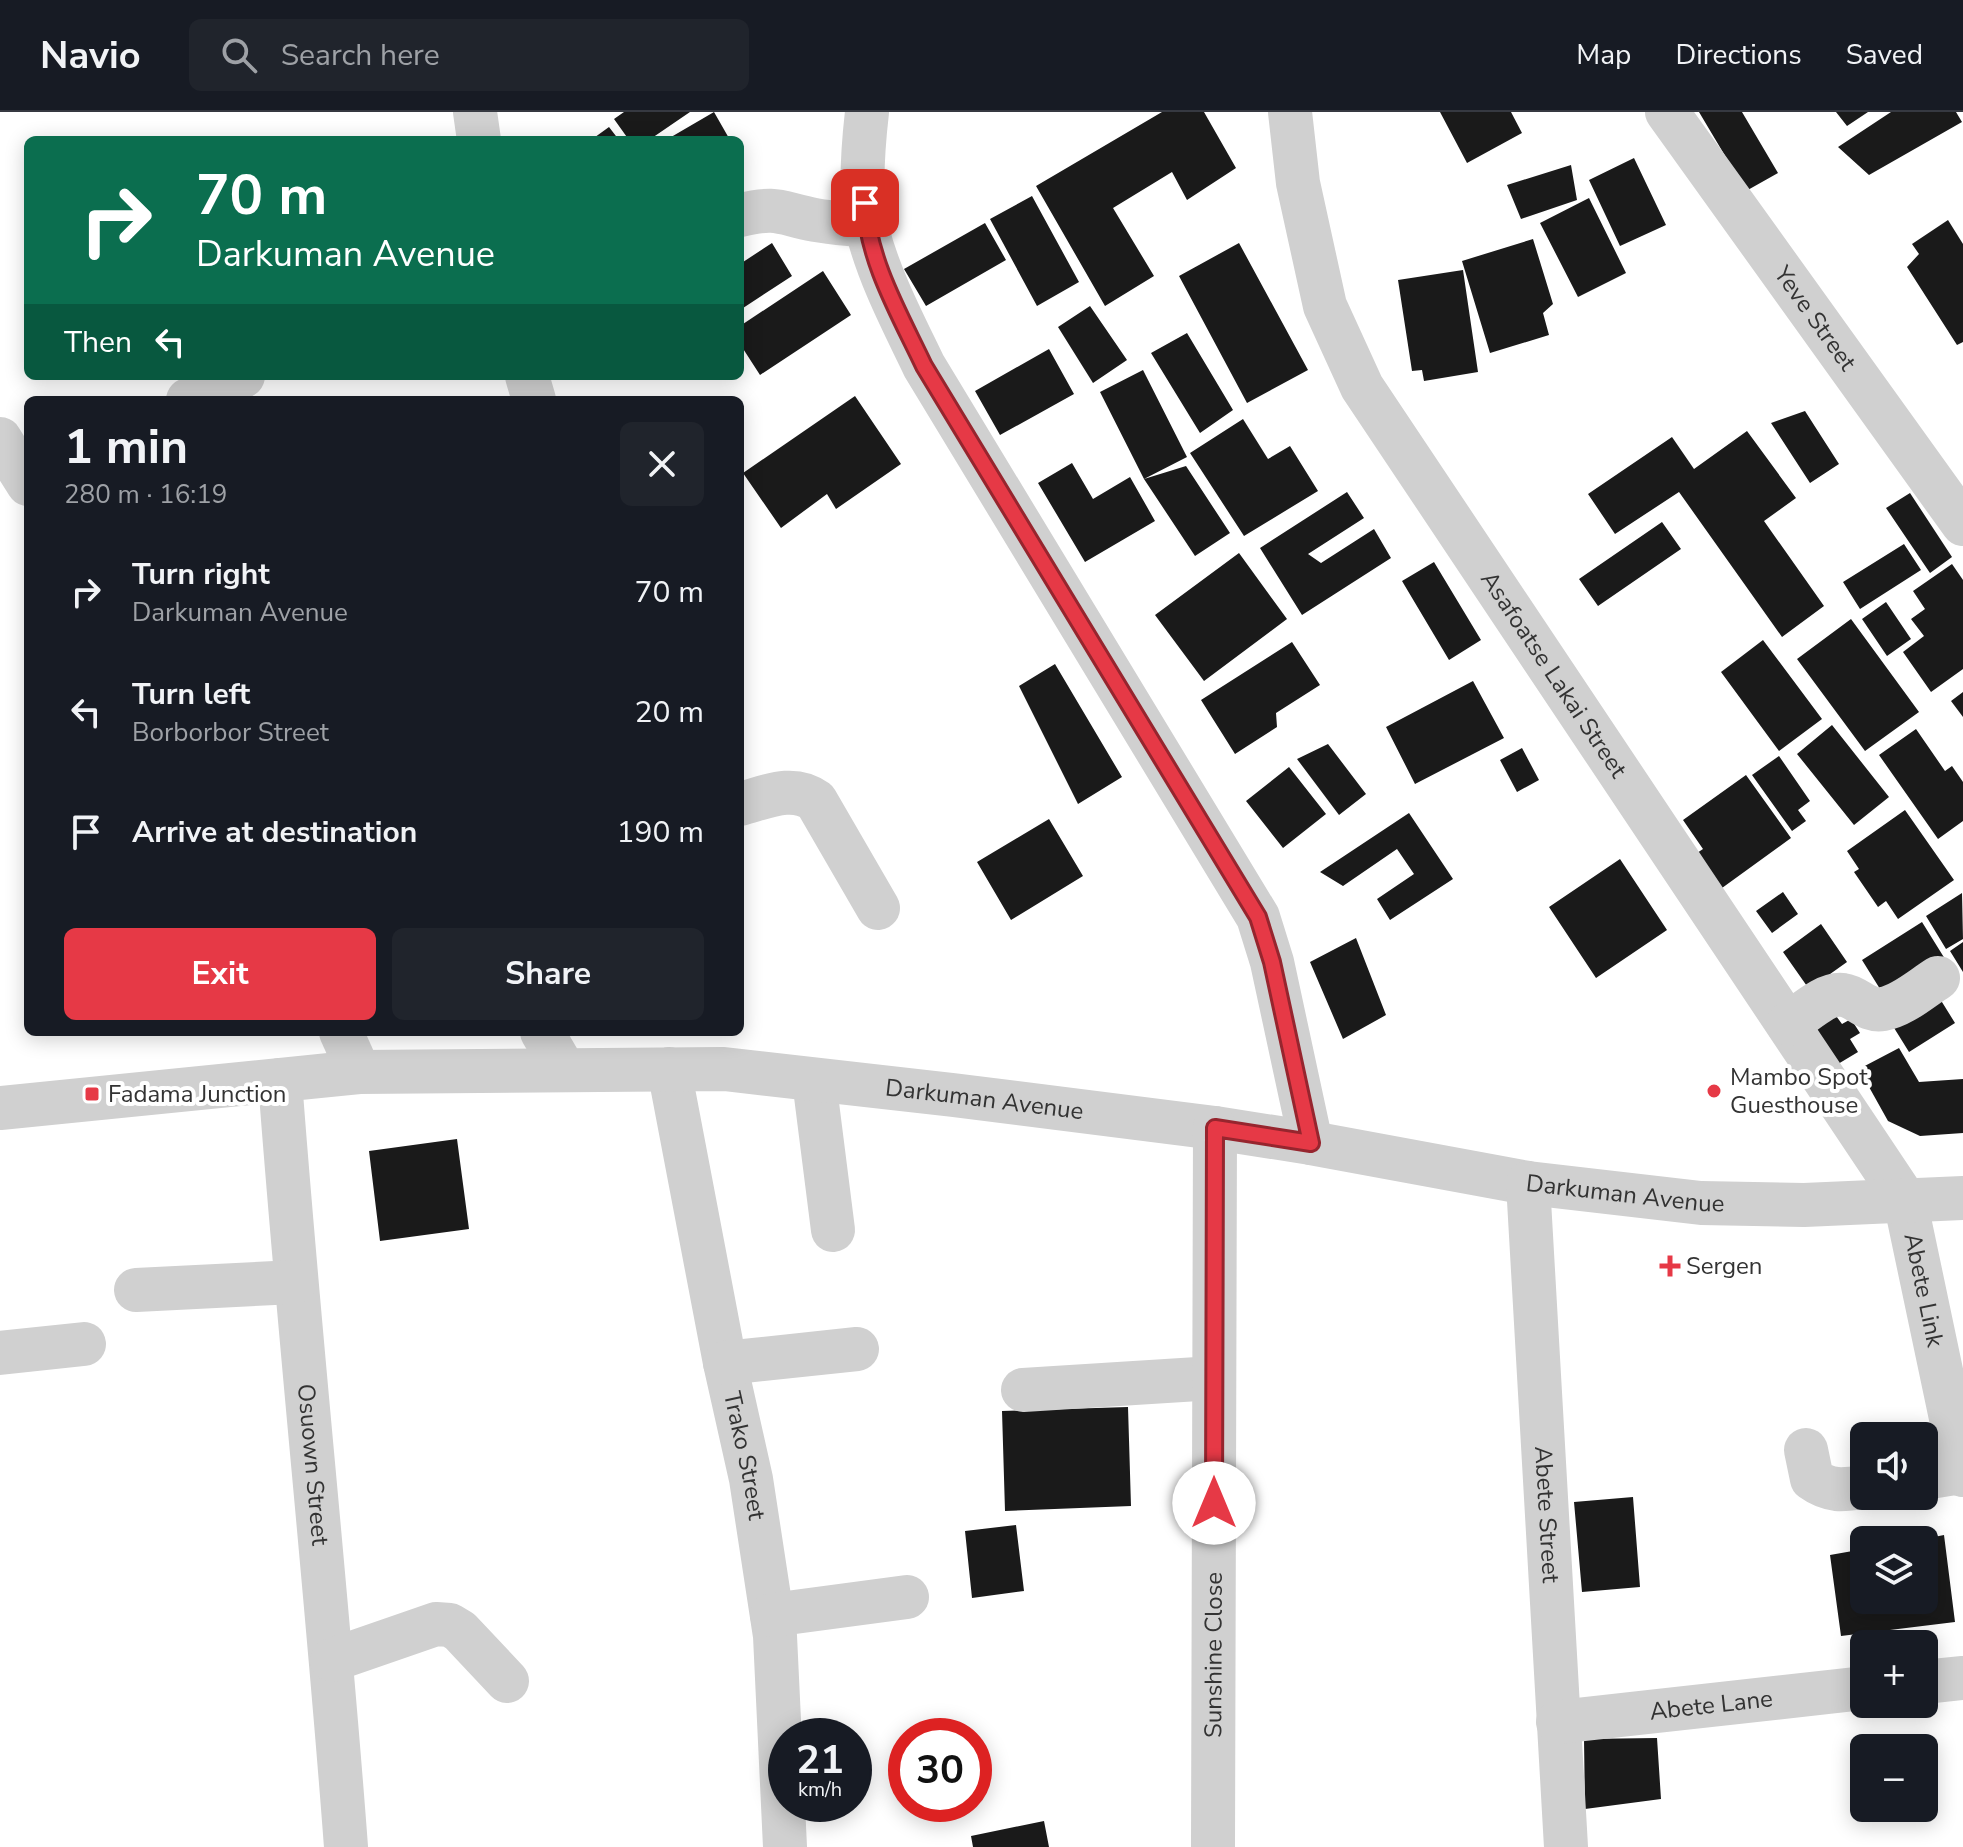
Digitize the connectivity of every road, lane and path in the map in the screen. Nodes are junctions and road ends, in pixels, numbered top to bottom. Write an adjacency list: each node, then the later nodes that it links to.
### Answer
1 (475, 112): 5 (street)
2 (867, 112): 7 (street)
3 (1290, 112): 14 (street, Asafoatse Lakai Street)
4 (1667, 112): 10 (street, Yeve Street)
5 (478, 136)
6 (744, 214): 7 (street)
7 (866, 226): 24 (street)
8 (234, 380): 9 (street)
9 (197, 396)
10 (1963, 524)
11 (744, 803): 12 (street)
12 (878, 908)
13 (1938, 978): 14 (street)
14 (1788, 1024): 27 (street, Asafoatse Lakai Street)
15 (347, 1036): 18 (street)
16 (552, 1050): 18 (street, Darkuman Avenue); 19 (street, Darkuman Avenue)
17 (719, 1051): 19 (street, Darkuman Avenue); 21 (street, Darkuman Avenue)
18 (381, 1058): 20 (street, Darkuman Avenue)
19 (669, 1069): 34 (street, Trako Street)
20 (280, 1080): 22 (street, Darkuman Avenue); 29 (street, Osuown Street)
21 (814, 1080): 23 (street, Darkuman Avenue); 28 (street)
22 (0, 1108)
23 (1215, 1128): 24 (street, Darkuman Avenue); 35 (street, Sunshine Close)
24 (1311, 1143): 25 (street, Darkuman Avenue)
25 (1528, 1183): 27 (street, Darkuman Avenue); 49 (street, Abete Street)
26 (1963, 1198): 27 (street, Darkuman Avenue)
27 (1905, 1200): 36 (street, Abete Link)
28 (833, 1230)
29 (295, 1282): 30 (street); 44 (street, Osuown Street)
30 (136, 1290)
31 (84, 1344): 33 (street)
32 (857, 1349): 34 (street)
33 (0, 1353)
34 (725, 1363): 43 (street, Trako Street)
35 (1214, 1378): 37 (street); 52 (street, Sunshine Close)
36 (1953, 1379): 39 (street, Abete Link)
37 (1023, 1390)
38 (1806, 1450): 41 (street)
39 (1963, 1473): 40 (street)
40 (1938, 1476)
41 (1850, 1489)
42 (907, 1597): 43 (street)
43 (772, 1615): 51 (street, Trako Street)
44 (332, 1660): 46 (street); 50 (street, Osuown Street)
45 (1963, 1678): 47 (street)
46 (507, 1681)
47 (1938, 1681)
48 (1850, 1690): 49 (street, Abete Lane)
49 (1558, 1722): 53 (street, Abete Street)
50 (346, 1847)
51 (785, 1847)
52 (1213, 1847)
53 (1566, 1847)

